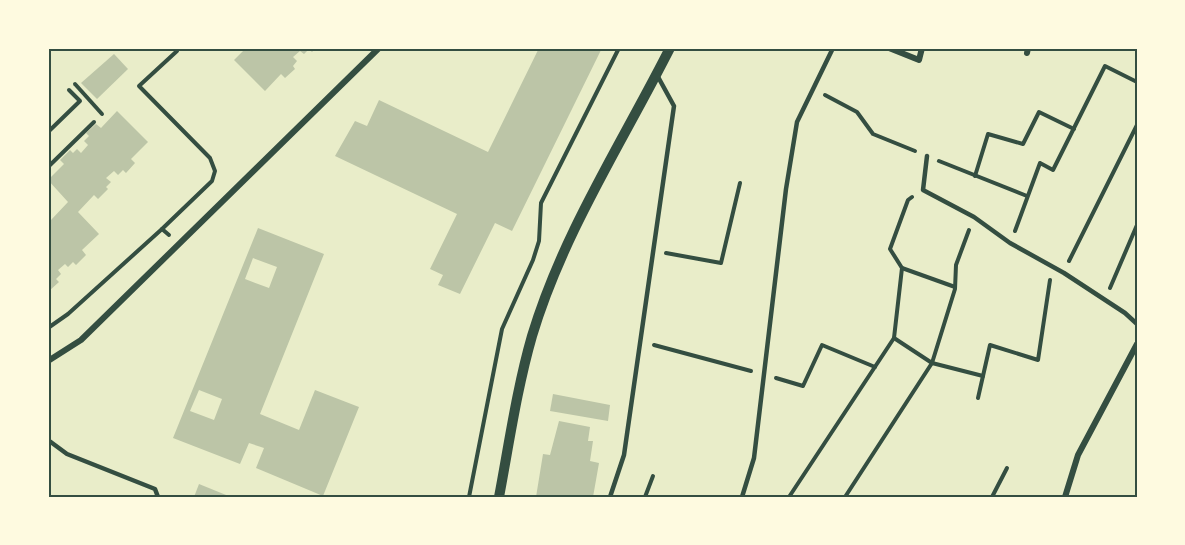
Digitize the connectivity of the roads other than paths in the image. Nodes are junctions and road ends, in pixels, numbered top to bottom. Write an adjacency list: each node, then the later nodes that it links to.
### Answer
1 (379, 48): 10 (street)
2 (670, 48): 6 (street)
3 (833, 48): 15 (lane)
4 (889, 48): 5 (street)
5 (922, 48)
6 (657, 74): 13 (street); 14 (lane)
7 (927, 156): 8 (lane)
8 (1137, 324)
9 (1137, 344): 16 (street)
10 (48, 361)
11 (48, 440): 12 (lane)
12 (158, 497)
13 (499, 497)
14 (610, 497)
15 (742, 497)
16 (1065, 497)

